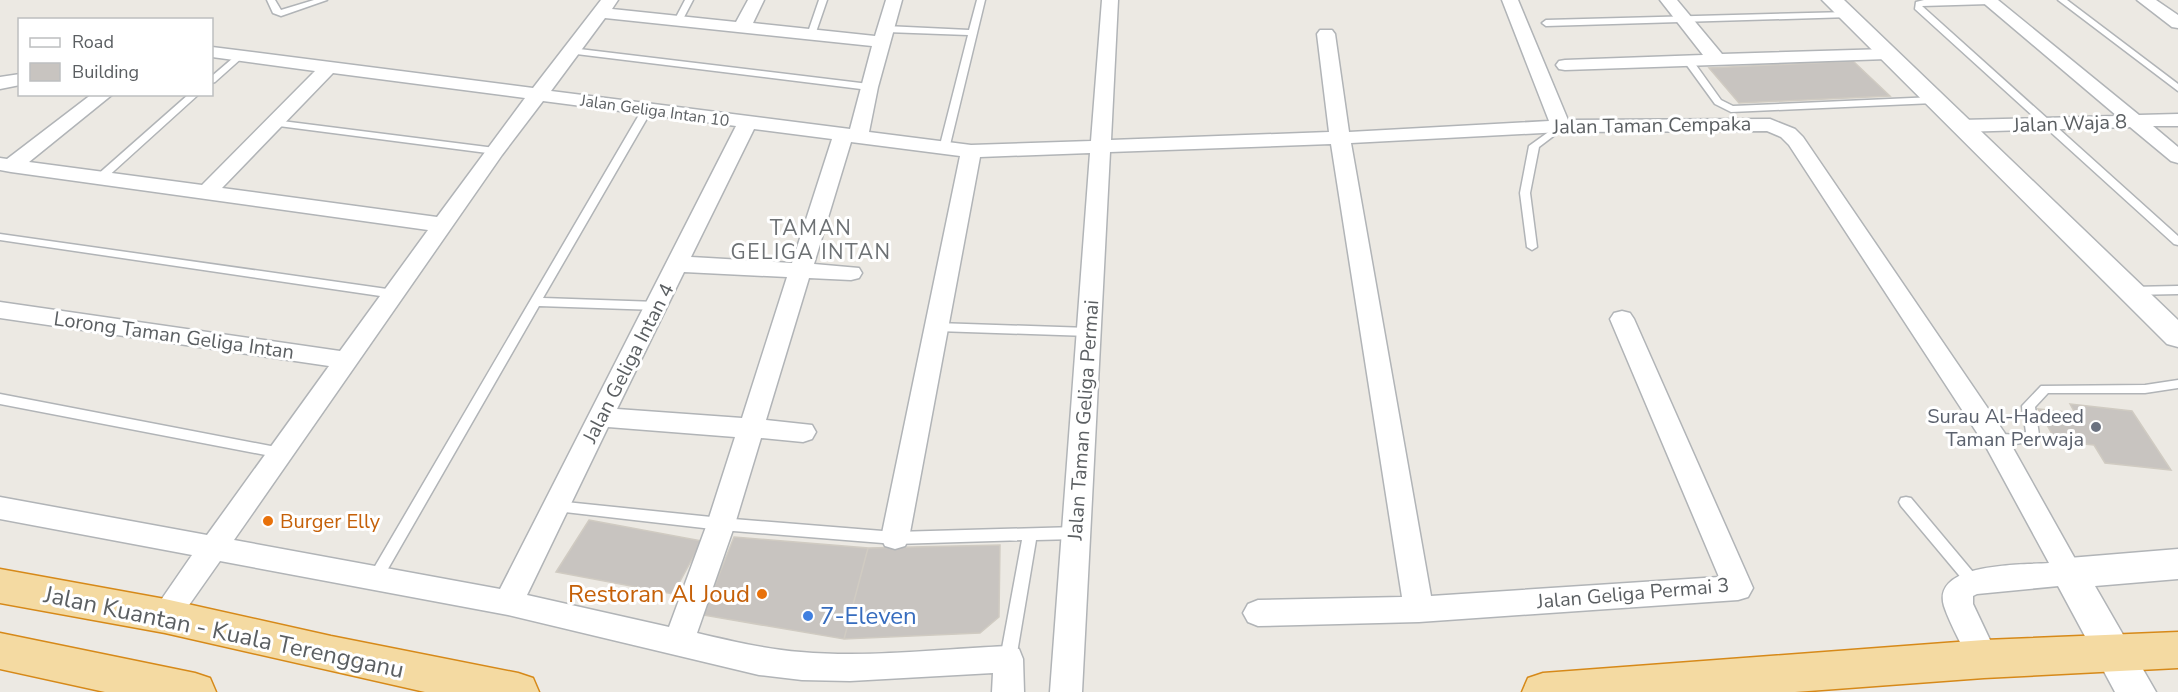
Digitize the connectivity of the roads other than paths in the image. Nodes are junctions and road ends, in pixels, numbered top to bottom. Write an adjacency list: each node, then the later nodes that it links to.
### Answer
1 (271, 0): 2 (lane)
2 (323, 0)
3 (689, 0): 17 (lane)
4 (756, 0): 20 (street)
5 (823, 0): 23 (lane)
6 (894, 0): 24 (street)
7 (981, 0): 21 (lane)
8 (1110, 0): 52 (street, Jalan Taman Geliga Permai)
9 (1510, 0): 48 (street)
10 (1668, 0): 16 (street)
11 (2062, 0): 37 (lane)
12 (2145, 0): 19 (street)
13 (1989, 1): 44 (street); 47 (lane)
14 (606, 6): 17 (street); 25 (street)
15 (1840, 8): 16 (lane); 27 (street)
16 (1684, 20): 18 (lane); 29 (street)
17 (678, 21): 20 (street)
18 (1546, 23)
19 (2178, 23)
20 (742, 27): 23 (street)
21 (974, 33): 24 (lane); 53 (lane)
22 (1326, 34): 51 (street)
23 (811, 35): 24 (street)
24 (884, 36): 36 (street)
25 (571, 51): 36 (lane); 38 (street)
26 (213, 52): 28 (street, Jalan Geliga Intan 10)
27 (1887, 54): 29 (street); 41 (street)
28 (240, 55): 32 (street, Jalan Geliga Intan 10); 33 (lane)
29 (1716, 59): 30 (street)
30 (1688, 60): 31 (street); 41 (lane)
31 (1565, 64)
32 (330, 66): 38 (street, Jalan Geliga Intan 10); 45 (street)
33 (213, 79)
34 (18, 80): 35 (street)
35 (0, 84)
36 (869, 87): 50 (street)
37 (2178, 88)
38 (537, 93): 42 (street, Jalan Geliga Intan 10); 54 (street)
39 (101, 96): 57 (street)
40 (193, 96): 58 (lane)
41 (1934, 100): 49 (street)
42 (648, 108): 46 (street, Jalan Geliga Intan 10); 70 (lane)
43 (2178, 120): 44 (street, Jalan Waja 8)
44 (2135, 122): 47 (street, Jalan Waja 8); 56 (street)
45 (274, 123): 54 (lane); 59 (street)
46 (747, 123): 50 (street, Jalan Geliga Intan 10); 64 (street, Jalan Geliga Intan 4)
47 (2047, 124): 49 (street, Jalan Waja 8); 62 (lane)
48 (1561, 126): 51 (street, Jalan Taman Cempaka); 63 (lane); 83 (street, Jalan Taman Cempaka)
49 (1961, 126): 68 (street)
50 (850, 136): 53 (street, Jalan Geliga Intan 10); 65 (street)
51 (1340, 138): 52 (street, Jalan Taman Cempaka); 99 (street)
52 (1100, 148): 55 (street, Jalan Geliga Intan 10); 75 (street, Jalan Taman Geliga Permai)
53 (944, 149): 55 (street, Jalan Geliga Intan 10)
54 (495, 151): 60 (street)
55 (971, 151): 74 (street)
56 (2178, 157)
57 (5, 165): 58 (street)
58 (100, 178): 59 (street)
59 (207, 192): 60 (street)
60 (443, 225): 69 (street)
61 (0, 237): 69 (lane)
62 (2178, 242)
63 (1533, 248)
64 (678, 264): 65 (street); 71 (street, Jalan Geliga Intan 4)
65 (799, 270): 66 (street); 81 (street)
66 (851, 273)
67 (2178, 290): 68 (lane)
68 (2131, 291): 76 (street)
69 (394, 294): 77 (street)
70 (535, 302): 71 (lane); 95 (lane)
71 (657, 306): 80 (street, Jalan Geliga Intan 4)
72 (0, 310): 77 (street, Lorong Taman Geliga Intan)
73 (1622, 319): 99 (street, Jalan Geliga Permai 3)
74 (937, 327): 75 (lane); 91 (street)
75 (1089, 332): 89 (street, Jalan Taman Geliga Permai)
76 (2178, 337)
77 (347, 360): 84 (street)
78 (2178, 384): 83 (lane)
79 (0, 399): 84 (lane)
80 (601, 417): 81 (street); 86 (street, Jalan Geliga Intan 4)
81 (750, 428): 82 (street); 88 (street)
82 (803, 432)
83 (1995, 439): 94 (street, Jalan Taman Cempaka)
84 (281, 453): 92 (street)
85 (1906, 502): 96 (lane)
86 (556, 507): 88 (lane); 98 (street, Jalan Geliga Intan 4)
87 (0, 508): 92 (street)
88 (721, 525): 91 (lane); 102 (street)
89 (1076, 533): 90 (lane); 112 (street, Jalan Taman Geliga Permai)
90 (1030, 534): 91 (lane); 106 (lane)
91 (895, 538)
92 (214, 547): 95 (street); 101 (street)
93 (2178, 564): 94 (street)
94 (2069, 573): 96 (street); 105 (street)
95 (376, 577): 98 (street)
96 (1973, 582): 107 (street)
97 (0, 586): 101 (highway, Jalan Kuantan - Kuala Terengganu)
98 (508, 603): 102 (street)
99 (1419, 609): 100 (street)
100 (1258, 614)
101 (165, 616): 110 (highway, Jalan Kuantan - Kuala Terengganu)
102 (679, 641): 106 (street)
103 (2178, 650): 105 (highway)
104 (0, 651): 108 (highway)
105 (2115, 654): 107 (highway); 114 (street)
106 (1008, 658): 111 (street)
107 (1984, 659): 113 (highway)
108 (103, 683): 109 (highway)
109 (195, 692)
110 (518, 692)
111 (1008, 692)
112 (1066, 692)
113 (1543, 692)
114 (2136, 692)

